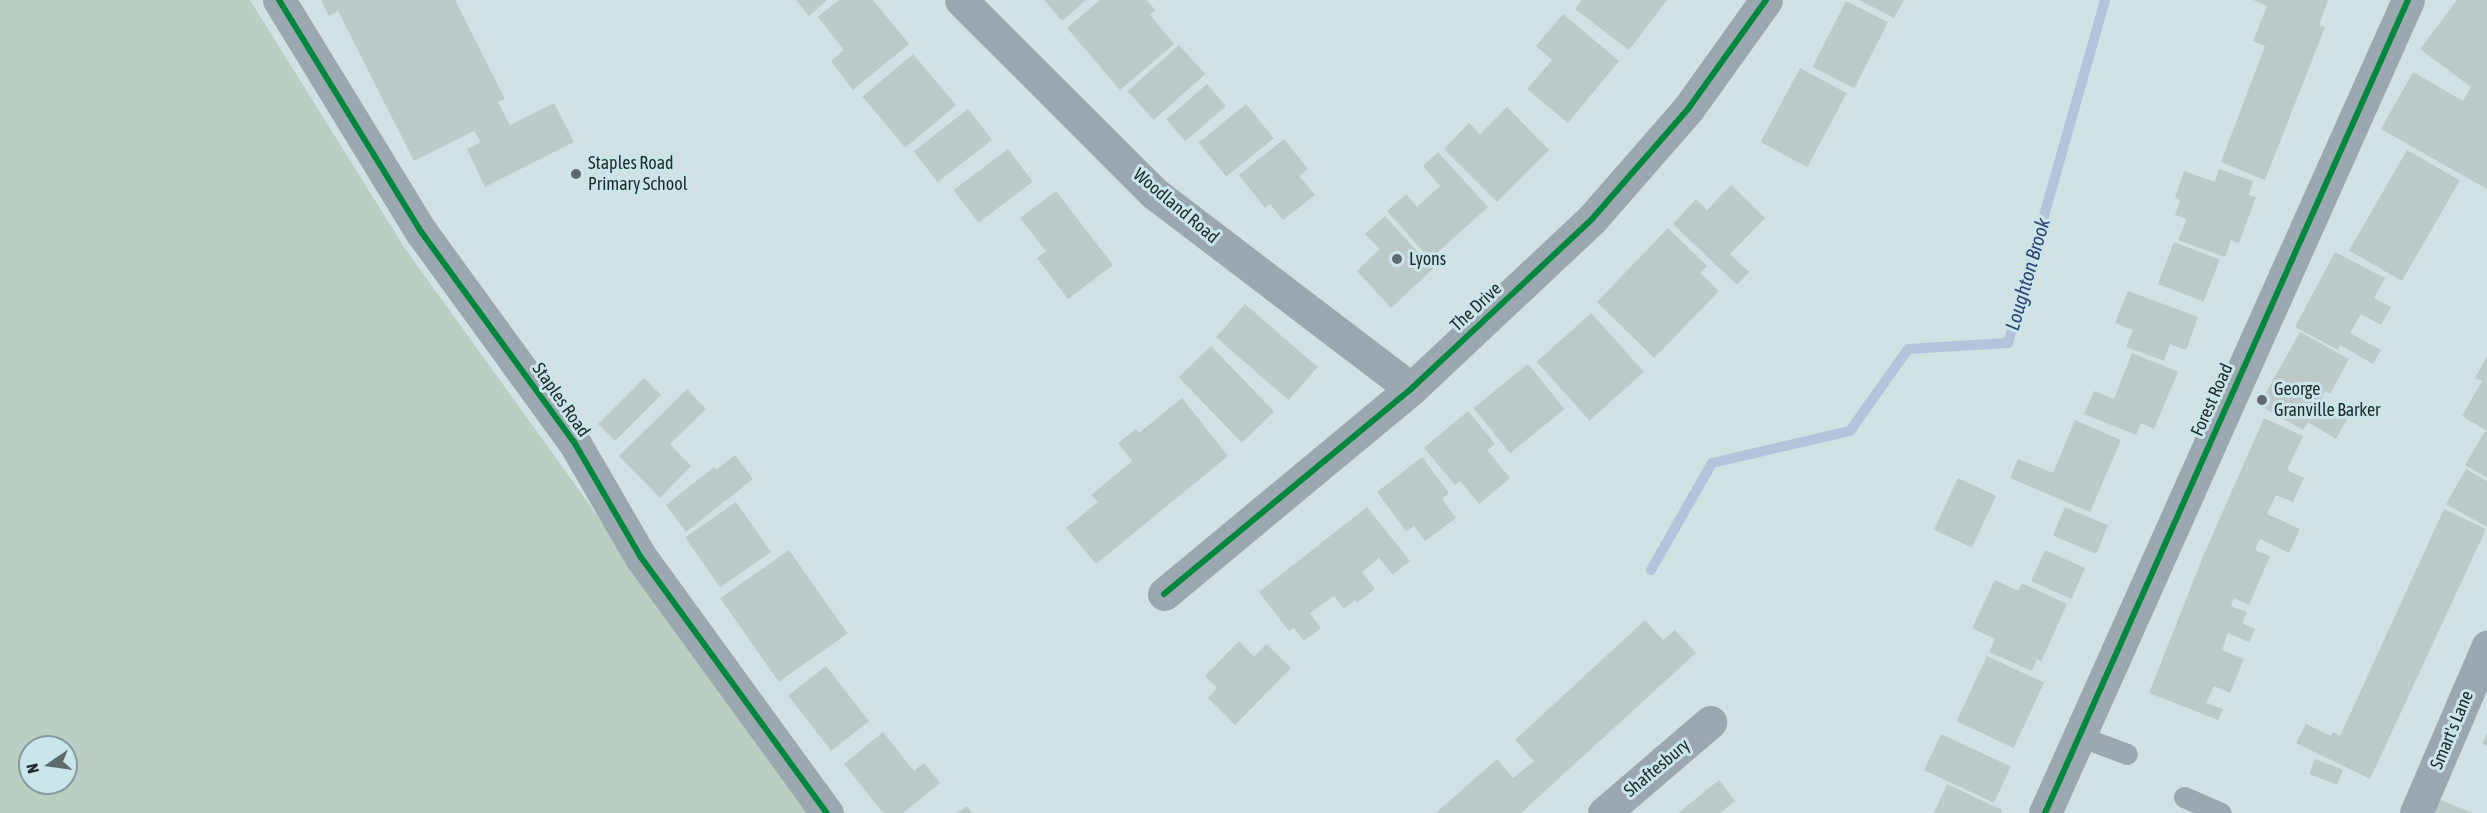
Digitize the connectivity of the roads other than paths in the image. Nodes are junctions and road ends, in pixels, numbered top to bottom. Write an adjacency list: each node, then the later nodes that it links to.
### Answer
1 (279, 0): 12 (street, Staples Road)
2 (961, 0): 5 (street, Woodland Road)
3 (2408, 0): 9 (street, Forest Road)
4 (1759, 3): 5 (street, The Drive)
5 (1411, 389): 6 (street, The Drive)
6 (1164, 594)
7 (2487, 647): 16 (street, Smart's Lane)
8 (1710, 722): 13 (street, Shaftesbury)
9 (2079, 736): 10 (lane); 14 (street, Forest Road)
10 (2127, 754)
11 (2184, 797): 15 (lane)
12 (827, 813)
13 (1604, 813)
14 (2045, 813)
15 (2221, 813)
16 (2416, 813)

